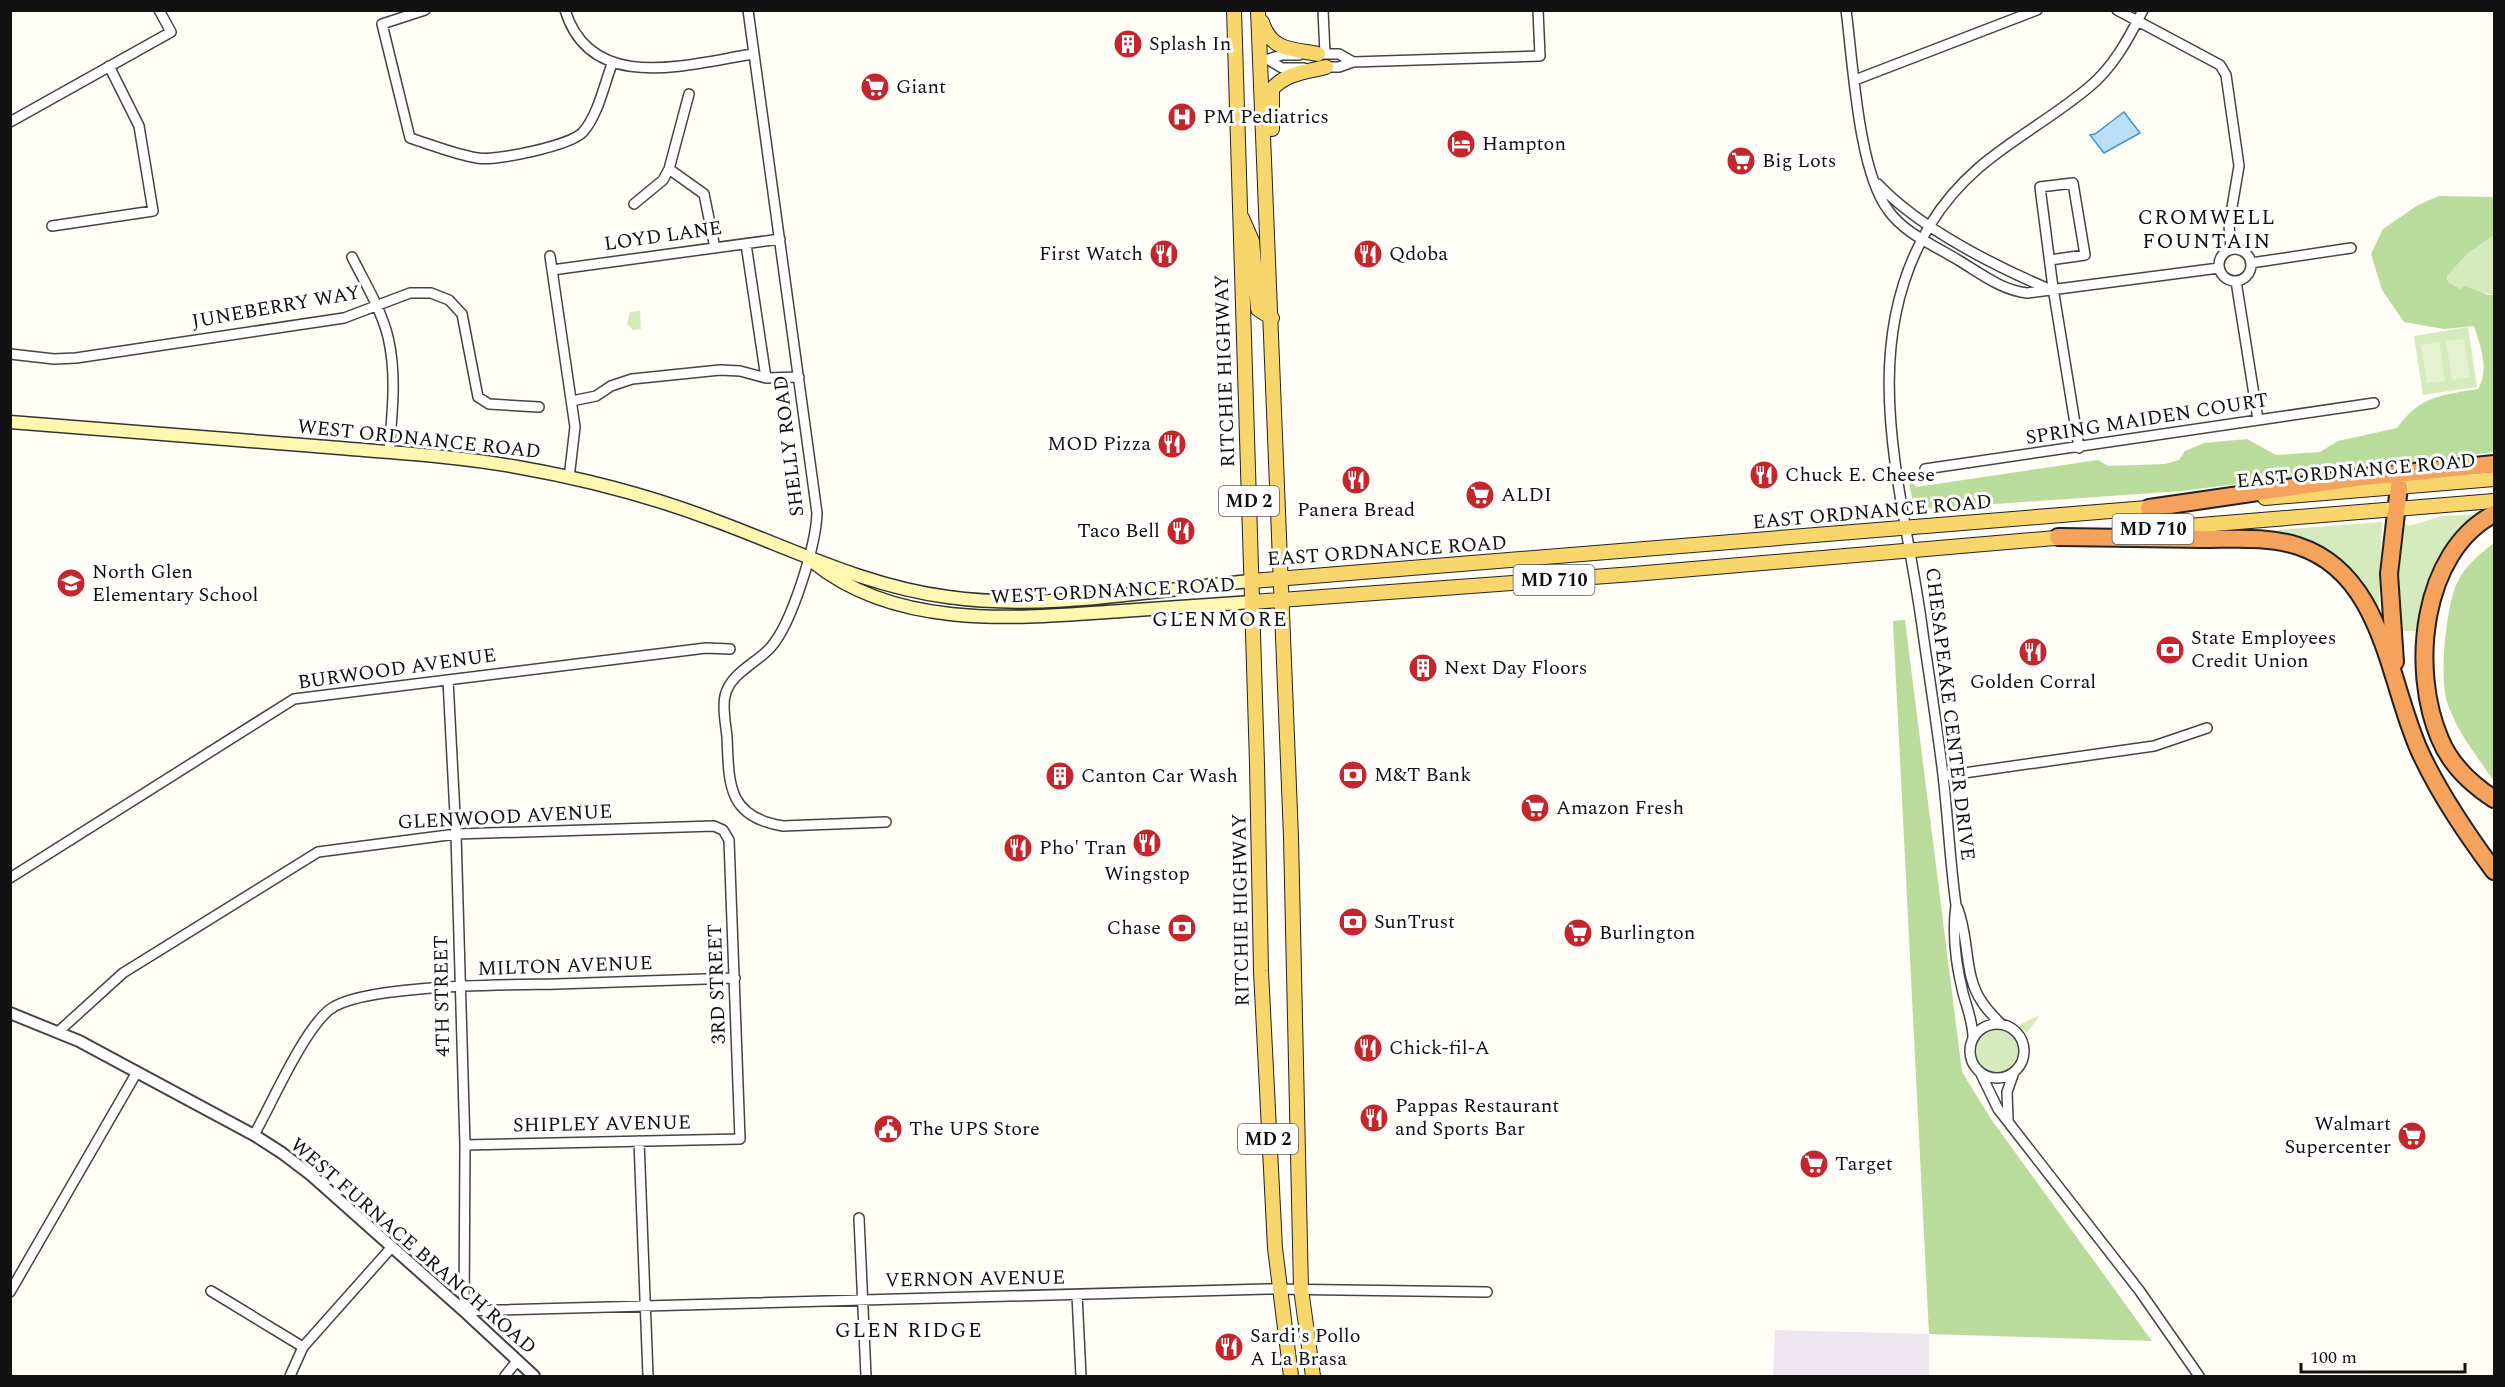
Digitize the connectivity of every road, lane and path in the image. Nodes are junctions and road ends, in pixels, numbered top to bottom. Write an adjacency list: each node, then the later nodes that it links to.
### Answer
1 (159, 10): 18 (street)
2 (425, 10): 17 (street)
3 (565, 10): 17 (street)
4 (748, 10): 14 (street, SHELLY ROAD)
5 (1234, 10): 26 (main road, RITCHIE HIGHWAY / MD 2)
6 (1258, 10): 15 (main road); 16 (main road, MD 2)
7 (1323, 10): 15 (street)
8 (1538, 10): 15 (street)
9 (1846, 10): 19 (street)
10 (2037, 10): 19 (street)
11 (2117, 10): 13 (street)
12 (2143, 10): 13 (street, CHESAPEAKE CENTER DRIVE)
13 (2137, 23): 28 (street, CHESAPEAKE CENTER DRIVE); 34 (street)
14 (753, 54): 17 (street); 29 (street, SHELLY ROAD)
15 (1323, 58): 16 (street); 16 (street); 22 (main road)
16 (1265, 60): 22 (main road, MD 2)
17 (612, 64)
18 (109, 66): 21 (street); 27 (street)
19 (1855, 80): 24 (street)
20 (689, 94): 23 (street)
21 (10, 122)
22 (1264, 154): 44 (main road, MD 2)
23 (669, 169): 25 (street); 32 (street)
24 (1874, 180): 28 (street); 30 (street)
25 (634, 204)
26 (1239, 211): 44 (main road); 69 (main road, RITCHIE HIGHWAY / MD 2)
27 (52, 226)
28 (1930, 226): 30 (street, CHESAPEAKE CENTER DRIVE); 42 (street)
29 (780, 239): 31 (street, LOYD LANE); 46 (street, SHELLY ROAD)
30 (1923, 240): 42 (street); 64 (street, CHESAPEAKE CENTER DRIVE)
31 (746, 244): 32 (street, LOYD LANE); 47 (street)
32 (715, 248): 40 (street, LOYD LANE)
33 (2351, 248): 38 (street)
34 (2231, 249): 38 (street); 39 (street)
35 (550, 256): 40 (street)
36 (352, 257): 43 (street)
37 (2050, 260): 37 (street); 42 (street)
38 (2251, 263): 41 (street)
39 (2219, 268): 41 (street); 42 (street)
40 (552, 270): 48 (street)
41 (2236, 281): 51 (street)
42 (2054, 291): 53 (street)
43 (377, 307): 45 (street, JUNEBERRY WAY); 50 (street, JUNEBERRY WAY); 54 (street)
44 (1272, 318): 68 (main road, MD 2)
45 (10, 354)
46 (799, 377): 47 (street); 67 (street, SHELLY ROAD)
47 (766, 378): 48 (street)
48 (572, 401): 57 (street)
49 (2374, 403): 51 (street, SPRING MAIDEN COURT)
50 (538, 407)
51 (2258, 420): 53 (street, SPRING MAIDEN COURT)
52 (10, 422): 54 (main road, WEST ORDNANCE ROAD)
53 (2079, 448): 56 (street, SPRING MAIDEN COURT)
54 (389, 452): 57 (main road, WEST ORDNANCE ROAD)
55 (2494, 464): 61 (highway)
56 (1925, 469)
57 (569, 478): 67 (main road, WEST ORDNANCE ROAD)
58 (2494, 479): 59 (main road, EAST ORDNANCE ROAD / MD 710)
59 (2399, 487): 61 (main road, EAST ORDNANCE ROAD / MD 710); 62 (highway)
60 (2494, 501): 62 (main road, EAST ORDNANCE ROAD / MD 710)
61 (2149, 508): 64 (main road, EAST ORDNANCE ROAD / MD 710)
62 (2395, 509): 65 (main road, EAST ORDNANCE ROAD / MD 710); 74 (highway)
63 (2494, 514): 77 (highway)
64 (1905, 529): 66 (street, CHESAPEAKE CENTER DRIVE); 68 (main road, EAST ORDNANCE ROAD / MD 710)
65 (2058, 537): 66 (main road, EAST ORDNANCE ROAD / MD 710); 74 (highway)
66 (1912, 550): 70 (main road, EAST ORDNANCE ROAD / MD 710); 76 (street, CHESAPEAKE CENTER DRIVE)
67 (810, 560): 69 (main road, WEST ORDNANCE ROAD); 71 (main road, WEST ORDNANCE ROAD); 78 (street, SHELLY ROAD)
68 (1281, 578): 69 (main road, EAST ORDNANCE ROAD / MD 710); 70 (main road, MD 2)
69 (1252, 581): 71 (main road, RITCHIE HIGHWAY / MD 2)
70 (1282, 600): 71 (main road, EAST ORDNANCE ROAD / MD 710); 101 (main road, MD 2)
71 (1252, 602): 100 (main road, RITCHIE HIGHWAY / MD 2)
72 (730, 649): 73 (street, BURWOOD AVENUE)
73 (448, 680): 80 (street, 4TH STREET); 82 (street, BURWOOD AVENUE)
74 (2396, 681): 81 (highway)
75 (2207, 728): 76 (street)
76 (1943, 776): 83 (street, CHESAPEAKE CENTER DRIVE)
77 (2494, 799)
78 (886, 822)
79 (723, 831): 80 (street, GLENWOOD AVENUE); 84 (street, 3RD STREET)
80 (456, 834): 85 (street, 4TH STREET); 88 (street, GLENWOOD AVENUE)
81 (2494, 871)
82 (10, 878)
83 (1956, 905): 87 (street); 89 (street)
84 (735, 978): 85 (street, MILTON AVENUE); 95 (street, 3RD STREET)
85 (460, 987): 94 (street, MILTON AVENUE); 97 (street, 4TH STREET)
86 (10, 1013): 88 (street, WEST FURNACE BRANCH ROAD)
87 (2000, 1023): 89 (street); 92 (street)
88 (58, 1032): 90 (street, WEST FURNACE BRANCH ROAD)
89 (1973, 1038): 91 (street)
90 (137, 1072): 94 (street, WEST FURNACE BRANCH ROAD); 103 (street)
91 (1980, 1072): 92 (street); 93 (street)
92 (2013, 1072): 93 (street)
93 (2008, 1119): 119 (street)
94 (254, 1135): 99 (street, WEST FURNACE BRANCH ROAD)
95 (740, 1139): 96 (street, SHIPLEY AVENUE)
96 (639, 1141): 97 (street, SHIPLEY AVENUE); 107 (street)
97 (465, 1145): 108 (street, 4TH STREET)
98 (859, 1218): 106 (street)
99 (391, 1248): 108 (street, WEST FURNACE BRANCH ROAD); 109 (street)
100 (1279, 1289): 101 (street, VERNON AVENUE); 105 (street, VERNON AVENUE); 117 (main road, RITCHIE HIGHWAY / MD 2)
101 (1301, 1289): 104 (street, VERNON AVENUE); 118 (main road, MD 2)
102 (211, 1291): 109 (street)
103 (10, 1292)
104 (1487, 1292)
105 (1077, 1295): 106 (street, VERNON AVENUE); 116 (street)
106 (862, 1300): 107 (street, VERNON AVENUE); 115 (street)
107 (645, 1306): 108 (street, VERNON AVENUE); 114 (street)
108 (464, 1311): 110 (street, WEST FURNACE BRANCH ROAD)
109 (303, 1347): 111 (street)
110 (517, 1361): 112 (street); 113 (street, WEST FURNACE BRANCH ROAD)
111 (290, 1377)
112 (505, 1377)
113 (534, 1377)
114 (648, 1377)
115 (866, 1377)
116 (1081, 1377)
117 (1291, 1377)
118 (1313, 1377)
119 (2199, 1377)

